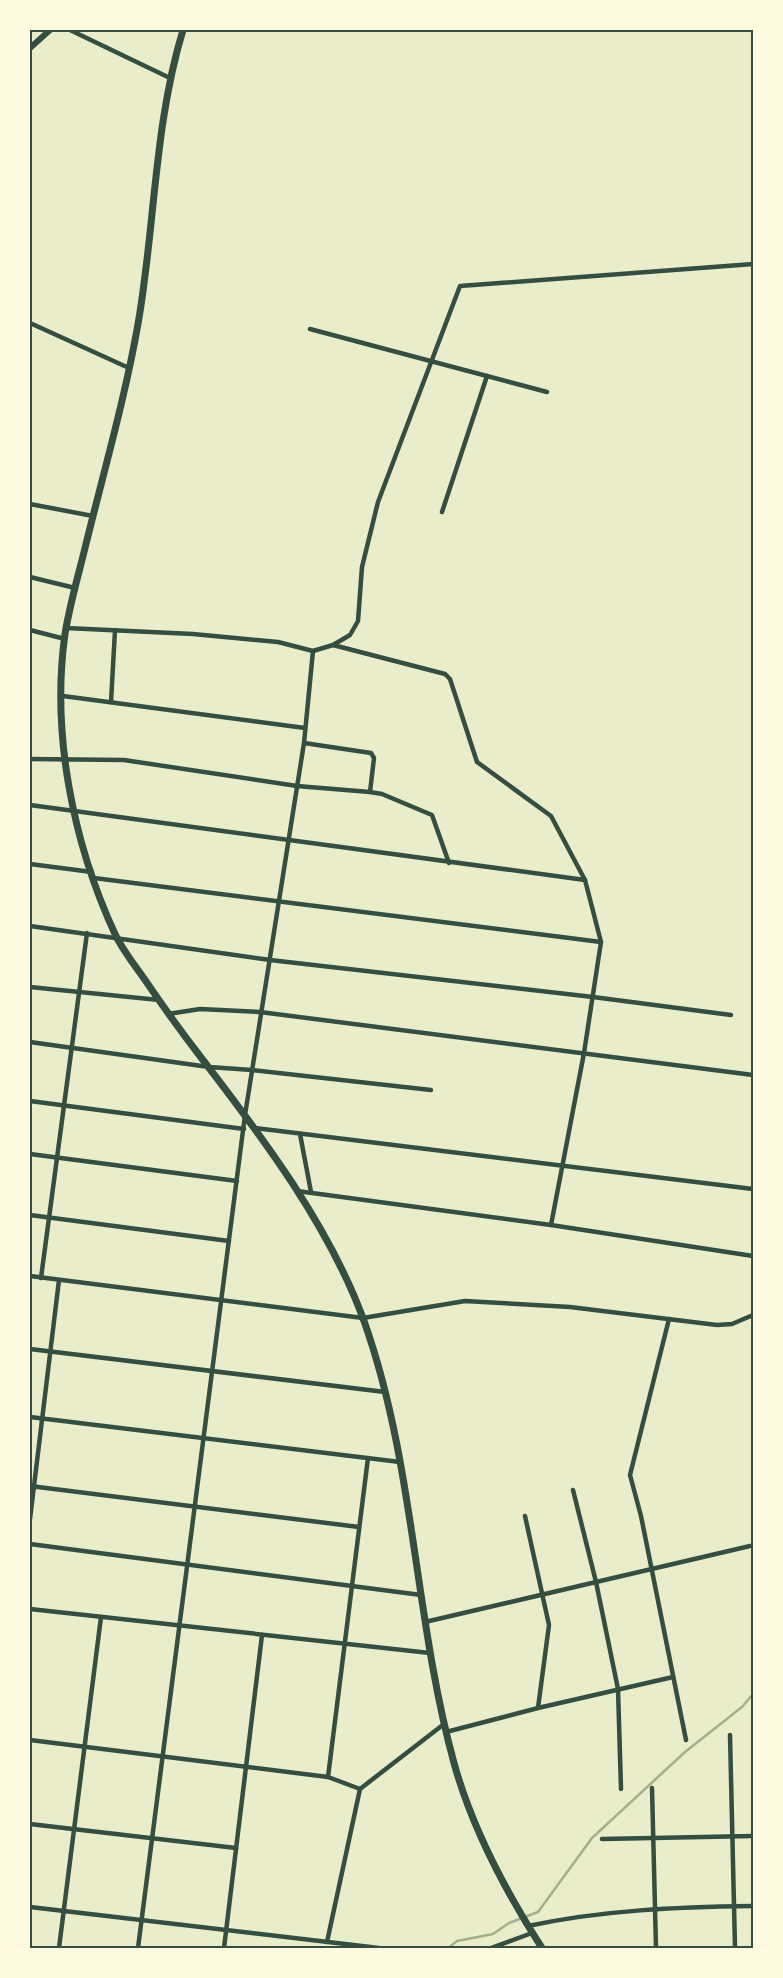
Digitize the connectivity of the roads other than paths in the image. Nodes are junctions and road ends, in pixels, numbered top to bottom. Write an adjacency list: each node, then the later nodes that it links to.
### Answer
1 (50, 30): 4 (main road)
2 (70, 30): 5 (street)
3 (183, 30): 5 (main road)
4 (30, 48)
5 (172, 79): 10 (main road)
6 (753, 264): 9 (street)
7 (30, 323): 10 (street)
8 (310, 329): 9 (street)
9 (431, 359): 11 (street); 22 (street)
10 (130, 368): 15 (main road)
11 (487, 376): 12 (street); 14 (street)
12 (547, 392)
13 (30, 504): 15 (street)
14 (442, 512)
15 (93, 516): 17 (main road)
16 (30, 577): 17 (street)
17 (75, 588): 18 (main road)
18 (66, 628): 20 (street); 21 (main road)
19 (30, 630): 21 (street)
20 (115, 630): 23 (street); 25 (street)
21 (65, 639): 24 (main road)
22 (333, 645): 23 (street); 38 (street)
23 (314, 651): 26 (street)
24 (63, 696): 25 (street); 29 (main road)
25 (111, 702): 26 (street)
26 (305, 728): 27 (street)
27 (304, 743): 30 (street); 31 (street)
28 (30, 759): 29 (street)
29 (65, 761): 30 (street); 33 (main road)
30 (297, 786): 31 (street); 34 (street)
31 (370, 792): 35 (street)
32 (30, 805): 33 (street)
33 (72, 810): 34 (street); 37 (main road)
34 (289, 842): 35 (street); 39 (street)
35 (449, 863): 38 (street)
36 (30, 864): 37 (street)
37 (93, 875): 39 (street); 42 (main road)
38 (585, 880): 43 (street)
39 (280, 901): 43 (street); 44 (street)
40 (30, 926): 41 (street)
41 (87, 933): 42 (street); 46 (street)
42 (116, 937): 44 (street); 48 (main road)
43 (601, 942): 47 (street)
44 (270, 960): 47 (street); 49 (street)
45 (30, 987): 46 (street)
46 (78, 994): 48 (street); 53 (street)
47 (593, 997): 51 (street); 54 (street)
48 (159, 1000): 50 (main road)
49 (260, 1012): 50 (street); 54 (street); 56 (street)
50 (168, 1014): 55 (main road)
51 (731, 1016)
52 (30, 1042): 53 (street)
53 (71, 1048): 55 (street); 60 (street)
54 (584, 1053): 57 (street); 67 (street)
55 (209, 1067): 56 (street); 61 (main road)
56 (252, 1070): 58 (street); 61 (street)
57 (753, 1075)
58 (431, 1090)
59 (30, 1101): 60 (street)
60 (64, 1105): 63 (street); 66 (street)
61 (245, 1115): 62 (main road); 63 (street)
62 (255, 1128): 64 (street); 70 (main road)
63 (244, 1129): 68 (street)
64 (300, 1134): 67 (street); 71 (street)
65 (30, 1154): 66 (street)
66 (57, 1157): 68 (street); 73 (street)
67 (561, 1166): 69 (street); 74 (street)
68 (237, 1181): 75 (street)
69 (753, 1189)
70 (298, 1191): 71 (street); 82 (main road)
71 (311, 1192): 74 (street)
72 (30, 1215): 73 (street)
73 (49, 1217): 75 (street); 78 (street)
74 (551, 1225): 76 (street)
75 (229, 1241): 80 (street)
76 (753, 1256)
77 (30, 1276): 78 (street)
78 (41, 1278): 79 (street)
79 (59, 1280): 80 (street); 85 (street)
80 (222, 1300): 82 (street); 86 (street)
81 (753, 1315): 83 (street)
82 (363, 1318): 83 (street); 87 (main road)
83 (669, 1319): 102 (street)
84 (30, 1348): 85 (street)
85 (50, 1351): 86 (street); 89 (street)
86 (213, 1371): 87 (street); 90 (street)
87 (385, 1392): 92 (main road)
88 (30, 1417): 89 (street)
89 (42, 1418): 90 (street); 93 (street)
90 (204, 1438): 91 (street); 95 (street)
91 (368, 1458): 92 (street); 98 (street)
92 (400, 1462): 106 (main road)
93 (32, 1486): 95 (street); 97 (street)
94 (573, 1490): 103 (street)
95 (195, 1507): 98 (street); 101 (street)
96 (525, 1516): 105 (street)
97 (30, 1519)
98 (359, 1528): 104 (street)
99 (30, 1544): 101 (street)
100 (750, 1546): 102 (street)
101 (188, 1565): 104 (street); 110 (street)
102 (652, 1569): 103 (street); 114 (street)
103 (596, 1582): 105 (street); 115 (street)
104 (352, 1586): 106 (street); 112 (street)
105 (542, 1594): 109 (street); 116 (street)
106 (421, 1595): 109 (main road)
107 (30, 1609): 108 (street)
108 (102, 1617): 110 (street); 122 (street)
109 (425, 1622): 113 (main road)
110 (180, 1626): 111 (street); 123 (street)
111 (262, 1635): 112 (street); 124 (street)
112 (344, 1644): 113 (street); 125 (street)
113 (430, 1653): 117 (main road)
114 (673, 1677): 115 (street); 121 (street)
115 (618, 1689): 116 (street); 128 (street)
116 (538, 1708): 118 (street)
117 (444, 1724): 118 (main road); 127 (street)
118 (446, 1732): 143 (main road)
119 (730, 1735): 131 (street)
120 (30, 1740): 122 (street)
121 (686, 1740)
122 (85, 1747): 123 (street); 130 (street)
123 (163, 1756): 124 (street); 133 (street)
124 (246, 1767): 125 (street); 136 (street)
125 (328, 1777): 127 (street)
126 (652, 1788): 134 (street)
127 (360, 1789): 146 (street)
128 (621, 1789)
129 (30, 1824): 130 (street)
130 (74, 1830): 133 (street); 141 (street)
131 (732, 1836): 132 (street); 134 (street); 137 (street)
132 (753, 1836)
133 (152, 1838): 136 (street); 142 (street)
134 (653, 1838): 135 (street); 140 (street)
135 (602, 1839)
136 (236, 1848): 144 (street)
137 (734, 1906): 138 (street); 140 (street); 154 (street)
138 (753, 1906)
139 (30, 1907): 141 (street)
140 (655, 1908): 143 (street); 153 (street)
141 (64, 1911): 142 (street); 147 (street)
142 (141, 1920): 144 (street); 148 (street)
143 (526, 1924): 145 (main road)
144 (226, 1930): 146 (street); 149 (street)
145 (532, 1933): 151 (street); 152 (main road)
146 (327, 1942): 150 (street)
147 (59, 1948)
148 (138, 1948)
149 (224, 1948)
150 (379, 1948)
151 (492, 1948)
152 (542, 1948)
153 (656, 1948)
154 (735, 1948)

